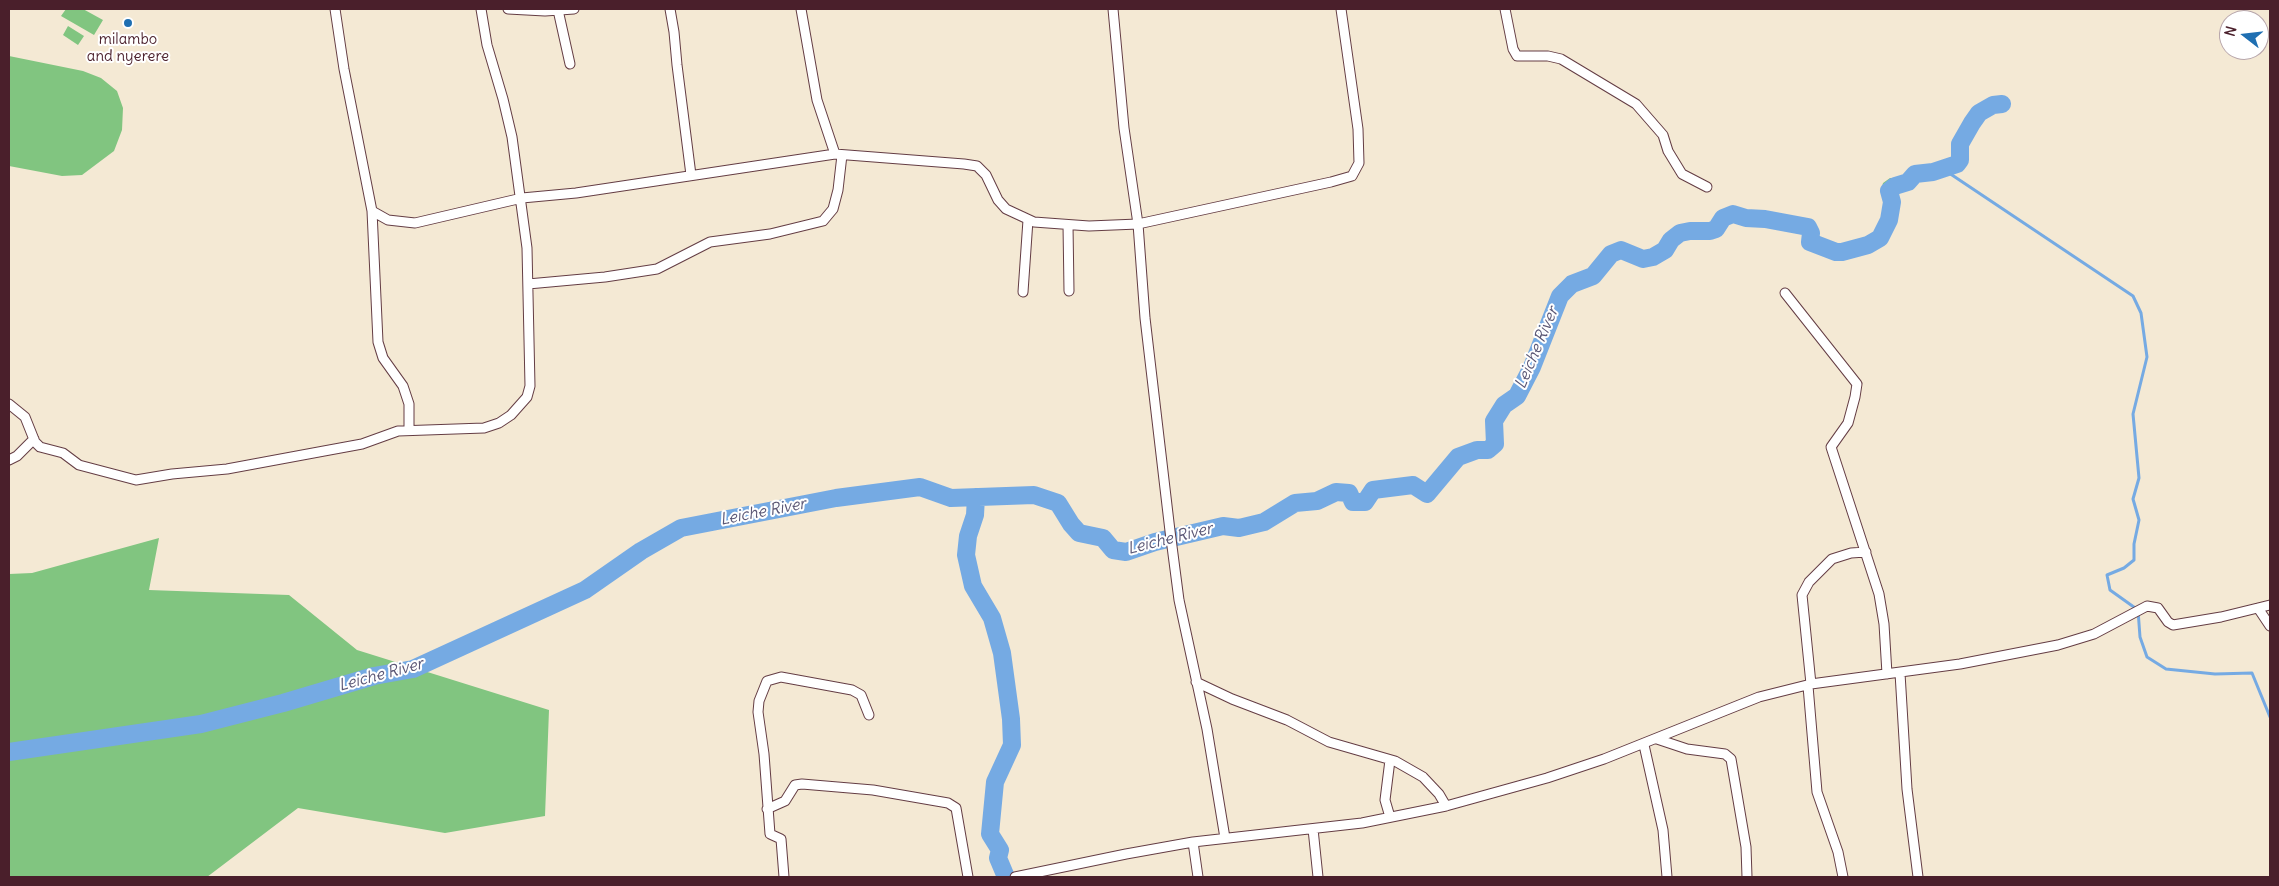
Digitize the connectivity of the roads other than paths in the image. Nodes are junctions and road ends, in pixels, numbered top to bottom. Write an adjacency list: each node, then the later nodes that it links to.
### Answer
1 (336, 9): 16 (street)
2 (482, 9): 15 (street)
3 (508, 9): 10 (street)
4 (574, 9): 10 (street)
5 (670, 9): 13 (street)
6 (801, 9): 12 (street)
7 (1113, 9): 18 (street)
8 (1342, 9): 18 (street)
9 (1506, 9): 14 (street)
10 (558, 10): 11 (street)
11 (570, 64)
12 (838, 155): 13 (street); 17 (street); 20 (street)
13 (691, 175): 15 (street)
14 (1707, 187)
15 (522, 198): 16 (street); 20 (street)
16 (372, 211): 25 (street)
17 (1028, 220): 19 (street); 22 (street)
18 (1138, 224): 19 (street); 34 (street)
19 (1068, 225): 21 (street)
20 (528, 284): 25 (street)
21 (1069, 291)
22 (1023, 292)
23 (1785, 293): 28 (street)
24 (9, 404): 26 (street)
25 (409, 430): 26 (street)
26 (34, 439): 27 (street)
27 (9, 460)
28 (1866, 552): 33 (street); 35 (street)
29 (2270, 606): 30 (street)
30 (2258, 608): 31 (street); 32 (street)
31 (2270, 626)
32 (1900, 673): 33 (street); 54 (street)
33 (1887, 674): 35 (street)
34 (1196, 682): 39 (street); 44 (street)
35 (1810, 686): 37 (street); 53 (street)
36 (869, 714): 41 (street)
37 (1657, 739): 38 (street); 52 (street)
38 (1644, 744): 40 (street); 51 (street)
39 (1390, 760): 40 (street); 42 (street)
40 (1446, 806): 42 (street)
41 (767, 809): 47 (street); 48 (street)
42 (1390, 817): 43 (street)
43 (1313, 829): 44 (street); 50 (street)
44 (1225, 838): 45 (street)
45 (1193, 842): 46 (street); 49 (street)
46 (1018, 876)
47 (784, 877)
48 (968, 877)
49 (1198, 877)
50 (1318, 877)
51 (1667, 877)
52 (1747, 877)
53 (1843, 877)
54 (1918, 877)

